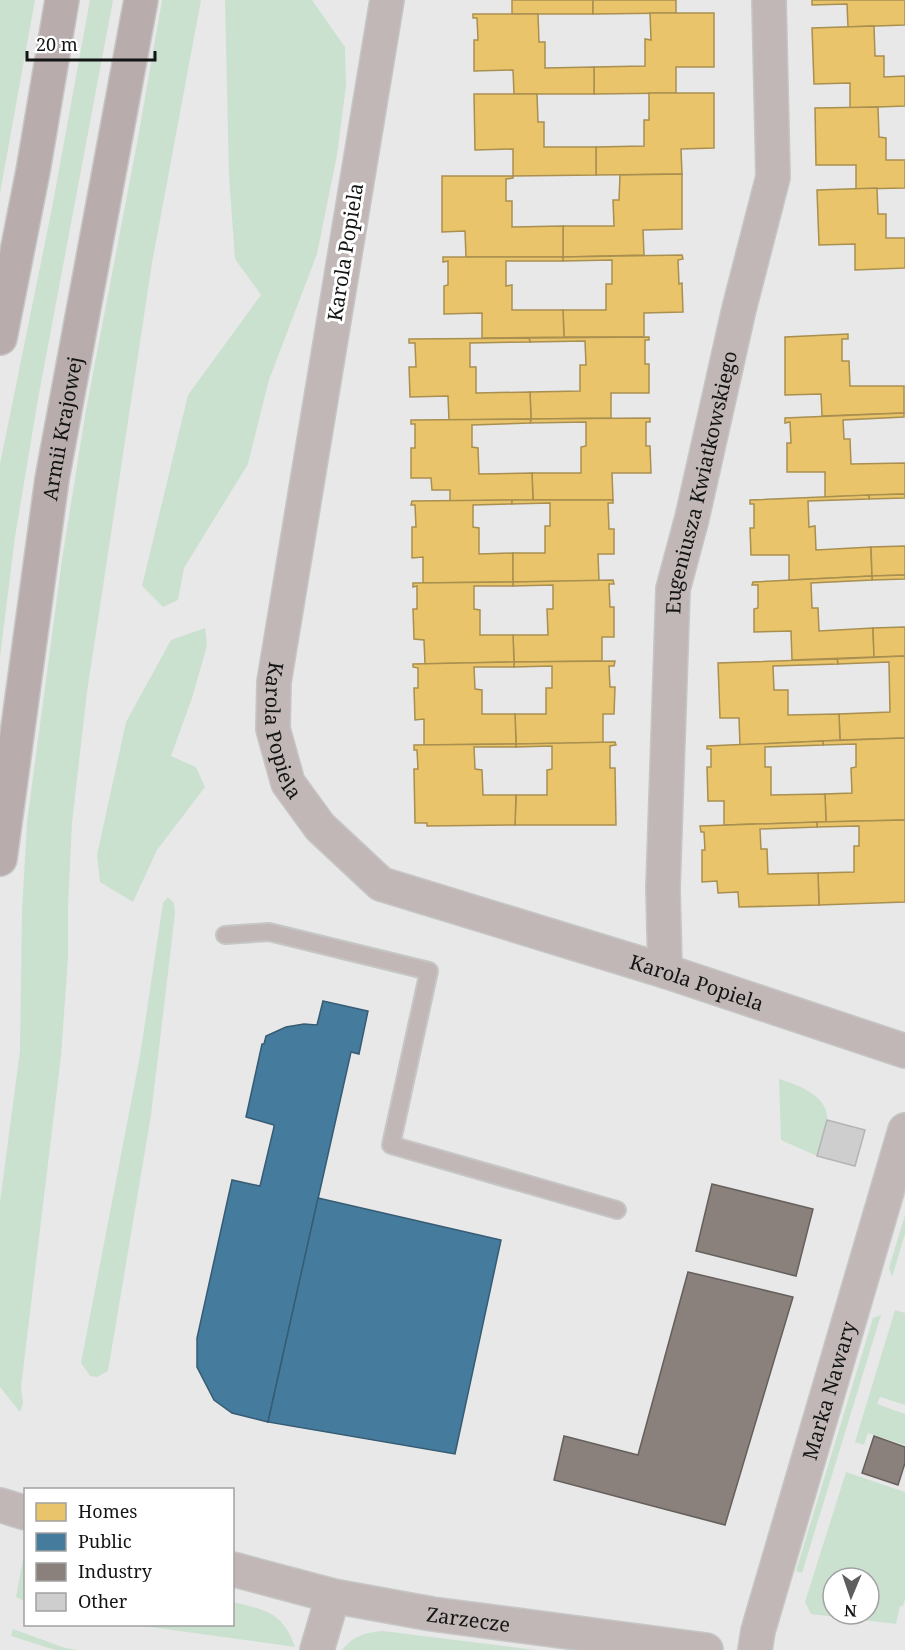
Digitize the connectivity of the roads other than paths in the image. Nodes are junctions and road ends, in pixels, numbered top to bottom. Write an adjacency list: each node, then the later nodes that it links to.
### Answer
1 (62, 0): 5 (main road)
2 (141, 0): 6 (main road, Armii Krajowej)
3 (387, 0): 8 (street, Karola Popiela)
4 (769, 0): 8 (street, Eugeniusza Kwiatkowskiego)
5 (0, 338)
6 (0, 859)
7 (225, 935): 11 (lane)
8 (665, 971): 9 (street, Karola Popiela)
9 (905, 1051)
10 (905, 1130): 18 (street, Marka Nawary)
11 (617, 1210)
12 (0, 1505): 13 (street)
13 (24, 1512)
14 (234, 1570): 15 (street, Zarzecze)
15 (333, 1596): 16 (street); 17 (street, Zarzecze)
16 (317, 1650)
17 (706, 1650)
18 (755, 1650)

